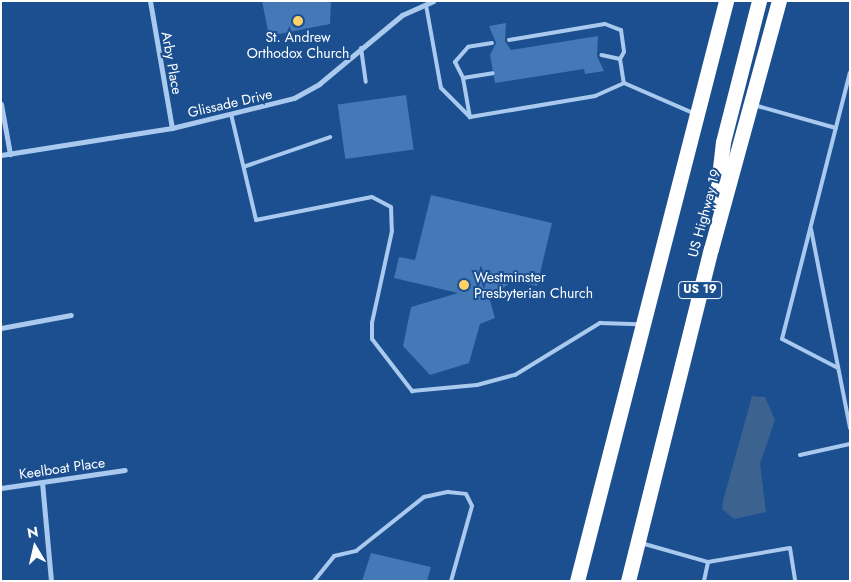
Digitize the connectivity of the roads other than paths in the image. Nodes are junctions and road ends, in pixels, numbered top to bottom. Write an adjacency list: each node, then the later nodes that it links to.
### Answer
1 (150, 1): 22 (street, Arby Place)
2 (433, 1): 6 (street, Glissade Drive)
3 (726, 1): 20 (highway)
4 (759, 1): 29 (highway)
5 (779, 1): 18 (highway, US Highway 19 / US 19)
6 (426, 4): 9 (street, Glissade Drive); 21 (lane)
7 (509, 40): 11 (lane)
8 (492, 43): 14 (lane)
9 (361, 48): 15 (lane); 19 (street, Glissade Drive)
10 (601, 55): 11 (lane)
11 (620, 59): 16 (lane)
12 (493, 73): 14 (lane)
13 (850, 73): 23 (lane)
14 (463, 78): 21 (lane)
15 (366, 82)
16 (624, 84): 20 (lane); 21 (lane)
17 (1, 104): 25 (street)
18 (751, 105): 23 (lane); 29 (highway, US Highway 19 / US 19)
19 (231, 114): 22 (street, Glissade Drive); 27 (lane)
20 (697, 115): 31 (highway)
21 (470, 117)
22 (172, 128): 25 (street, Glissade Drive)
23 (836, 128): 28 (lane)
24 (330, 137): 27 (lane)
25 (10, 154): 26 (street, Glissade Drive)
26 (1, 155)
27 (246, 166): 31 (lane)
28 (811, 226): 33 (lane); 33 (lane)
29 (711, 249): 40 (highway, US Highway 19 / US 19)
30 (71, 316): 32 (street)
31 (644, 324): 45 (highway)
32 (1, 328)
33 (838, 368): 34 (lane)
34 (850, 428)
35 (850, 444): 36 (lane)
36 (800, 455)
37 (125, 470): 38 (street, Keelboat Place)
38 (42, 482): 39 (street, Keelboat Place); 42 (street)
39 (1, 488)
40 (638, 542): 41 (lane); 46 (highway, US Highway 19 / US 19)
41 (708, 562): 47 (lane); 48 (lane)
42 (51, 581)
43 (314, 581): 44 (lane)
44 (451, 581)
45 (577, 581)
46 (628, 581)
47 (704, 581)
48 (796, 581)

